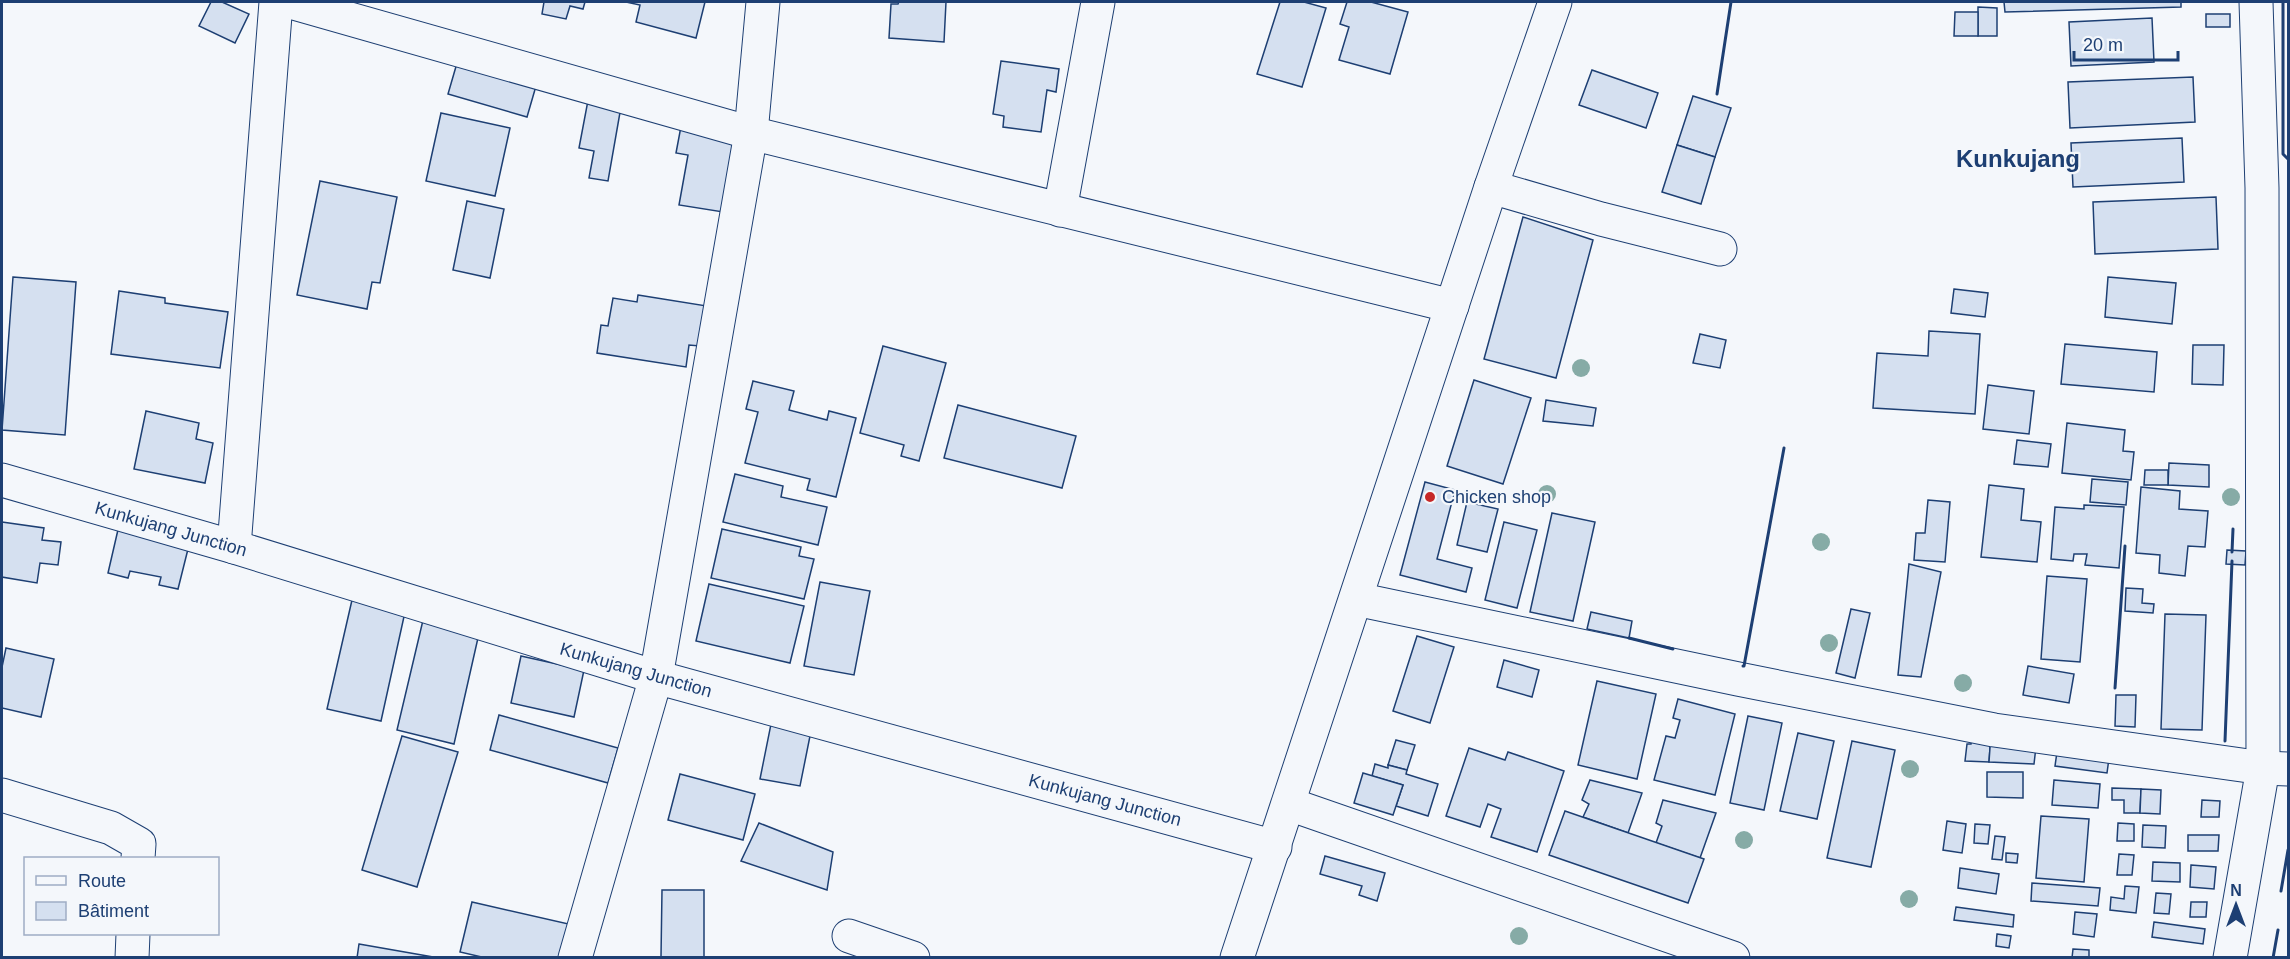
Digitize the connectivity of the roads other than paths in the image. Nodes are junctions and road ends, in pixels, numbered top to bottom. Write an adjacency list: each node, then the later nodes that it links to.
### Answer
1 (276, 2): 14 (street)
2 (290, 2): 7 (street)
3 (763, 2): 7 (street)
4 (1098, 2): 10 (street)
5 (1555, 2): 8 (street)
6 (2256, 2): 9 (street)
7 (751, 133): 10 (street); 16 (street)
8 (1491, 187): 11 (street); 12 (street)
9 (2275, 189): 17 (street)
10 (1060, 210): 12 (street)
11 (1720, 249)
12 (1452, 306): 15 (street)
13 (2, 480): 14 (street, Kunkujang Junction)
14 (234, 547): 16 (street, Kunkujang Junction)
15 (1356, 599): 17 (street); 19 (street)
16 (656, 677): 20 (street, Kunkujang Junction); 25 (street)
17 (2276, 768): 29 (street)
18 (2, 795): 21 (street)
19 (1289, 804): 20 (street); 28 (street)
20 (1275, 847): 27 (street)
21 (138, 857)
22 (133, 935): 24 (street)
23 (849, 936): 26 (street)
24 (132, 957)
25 (575, 957)
26 (913, 957)
27 (1237, 957)
28 (1733, 957)
29 (2230, 957)

